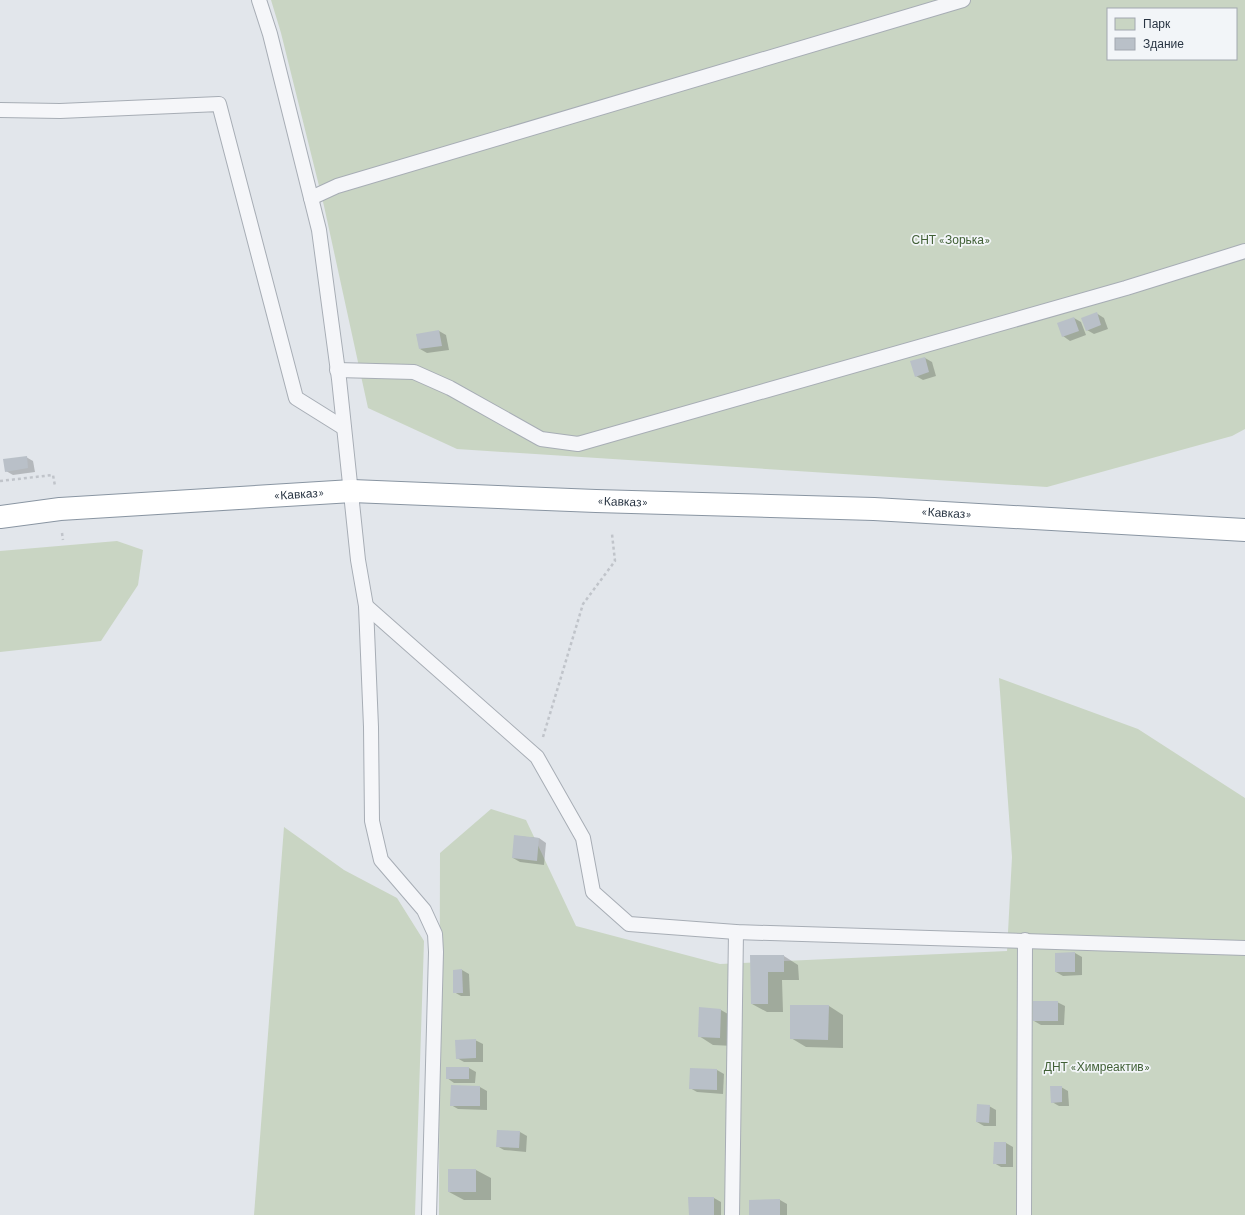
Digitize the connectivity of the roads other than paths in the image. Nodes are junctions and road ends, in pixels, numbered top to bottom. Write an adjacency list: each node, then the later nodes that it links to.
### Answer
1 (259, 0): 4 (lane)
2 (963, 0): 4 (lane)
3 (0, 110): 7 (lane)
4 (311, 198): 6 (lane)
5 (1245, 251): 6 (lane)
6 (338, 370): 7 (lane)
7 (344, 428): 8 (lane)
8 (352, 491): 9 (highway, «Кавказ»); 10 (highway, «Кавказ»); 11 (lane)
9 (0, 517)
10 (1245, 530)
11 (366, 606): 12 (lane); 15 (lane)
12 (736, 932): 13 (lane); 16 (lane)
13 (1025, 940): 14 (lane); 17 (lane)
14 (1245, 948)
15 (429, 1215)
16 (732, 1215)
17 (1024, 1215)

